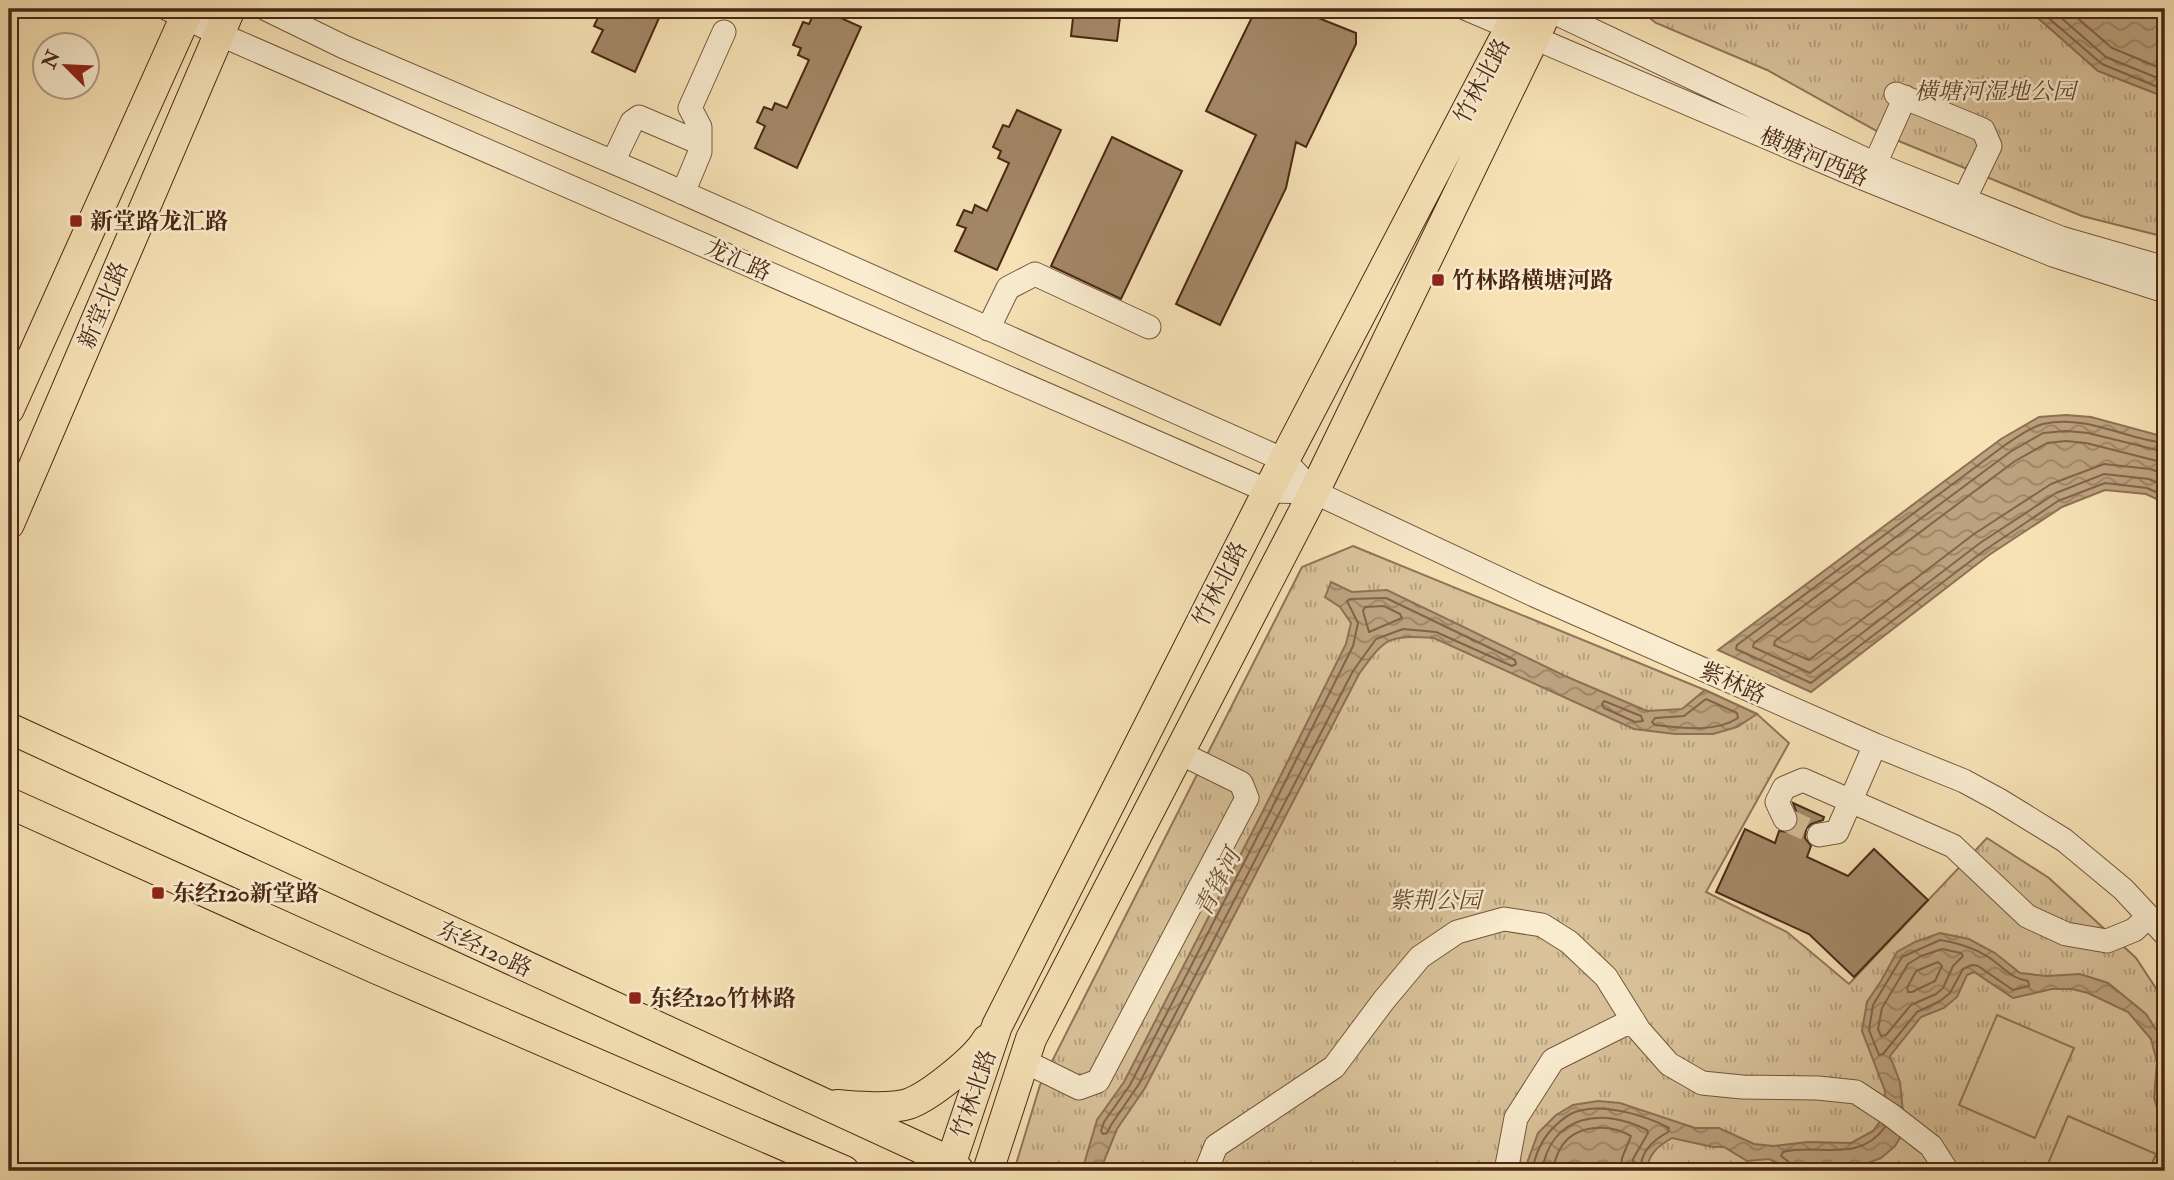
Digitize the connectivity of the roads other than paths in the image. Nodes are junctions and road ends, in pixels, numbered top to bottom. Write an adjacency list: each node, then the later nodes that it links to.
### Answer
1 (266, 9): 9 (street, 龙汇路)
2 (1468, 9): 6 (street, 横塘河西路)
3 (1548, 9): 6 (main road, 竹林北路); 10 (street, 横塘河西路)
4 (181, 12): 5 (street, 龙汇路); 17 (main road, 新堂北路)
5 (225, 21): 19 (street, 龙汇路); 21 (main road, 新堂北路)
6 (1521, 25): 14 (street, 横塘河西路); 18 (main road, 竹林北路); 20 (main road, 竹林北路)
7 (724, 32): 8 (street)
8 (700, 143): 9 (street); 11 (street)
9 (613, 162): 11 (street, 龙汇路)
10 (1875, 164): 12 (street, 横塘河西路); 12 (street)
11 (683, 192): 16 (street, 龙汇路)
12 (1964, 200): 13 (street, 横塘河西路)
13 (2165, 268)
14 (2165, 290)
15 (1149, 327): 16 (street)
16 (988, 328): 18 (street, 龙汇路)
17 (9, 410)
18 (1284, 460): 19 (main road, 竹林北路); 20 (street, 紫林路)
19 (1268, 491): 20 (street, 龙汇路); 31 (main road, 竹林北路)
20 (1314, 492): 23 (street, 紫林路); 24 (main road, 竹林北路)
21 (9, 524)
22 (9, 728): 35 (main road, 东经120路)
23 (1875, 745): 25 (street); 29 (street, 紫林路)
24 (1180, 753): 33 (main road, 竹林北路); 33 (street)
25 (1851, 800): 27 (street); 28 (street); 29 (street)
26 (9, 803): 34 (main road)
27 (1785, 819)
28 (1819, 835)
29 (2148, 917): 30 (street, 紫林路)
30 (2165, 934)
31 (1037, 947): 35 (main road); 36 (main road, 竹林北路)
32 (1633, 1020): 40 (street); 41 (street); 42 (street)
33 (1024, 1061): 39 (main road, 竹林北路)
34 (608, 1068): 37 (main road); 38 (main road)
35 (821, 1104): 36 (main road, 东经120路)
36 (953, 1168)
37 (801, 1171)
38 (844, 1171)
39 (988, 1171)
40 (1206, 1171)
41 (1506, 1171)
42 (1947, 1171)

